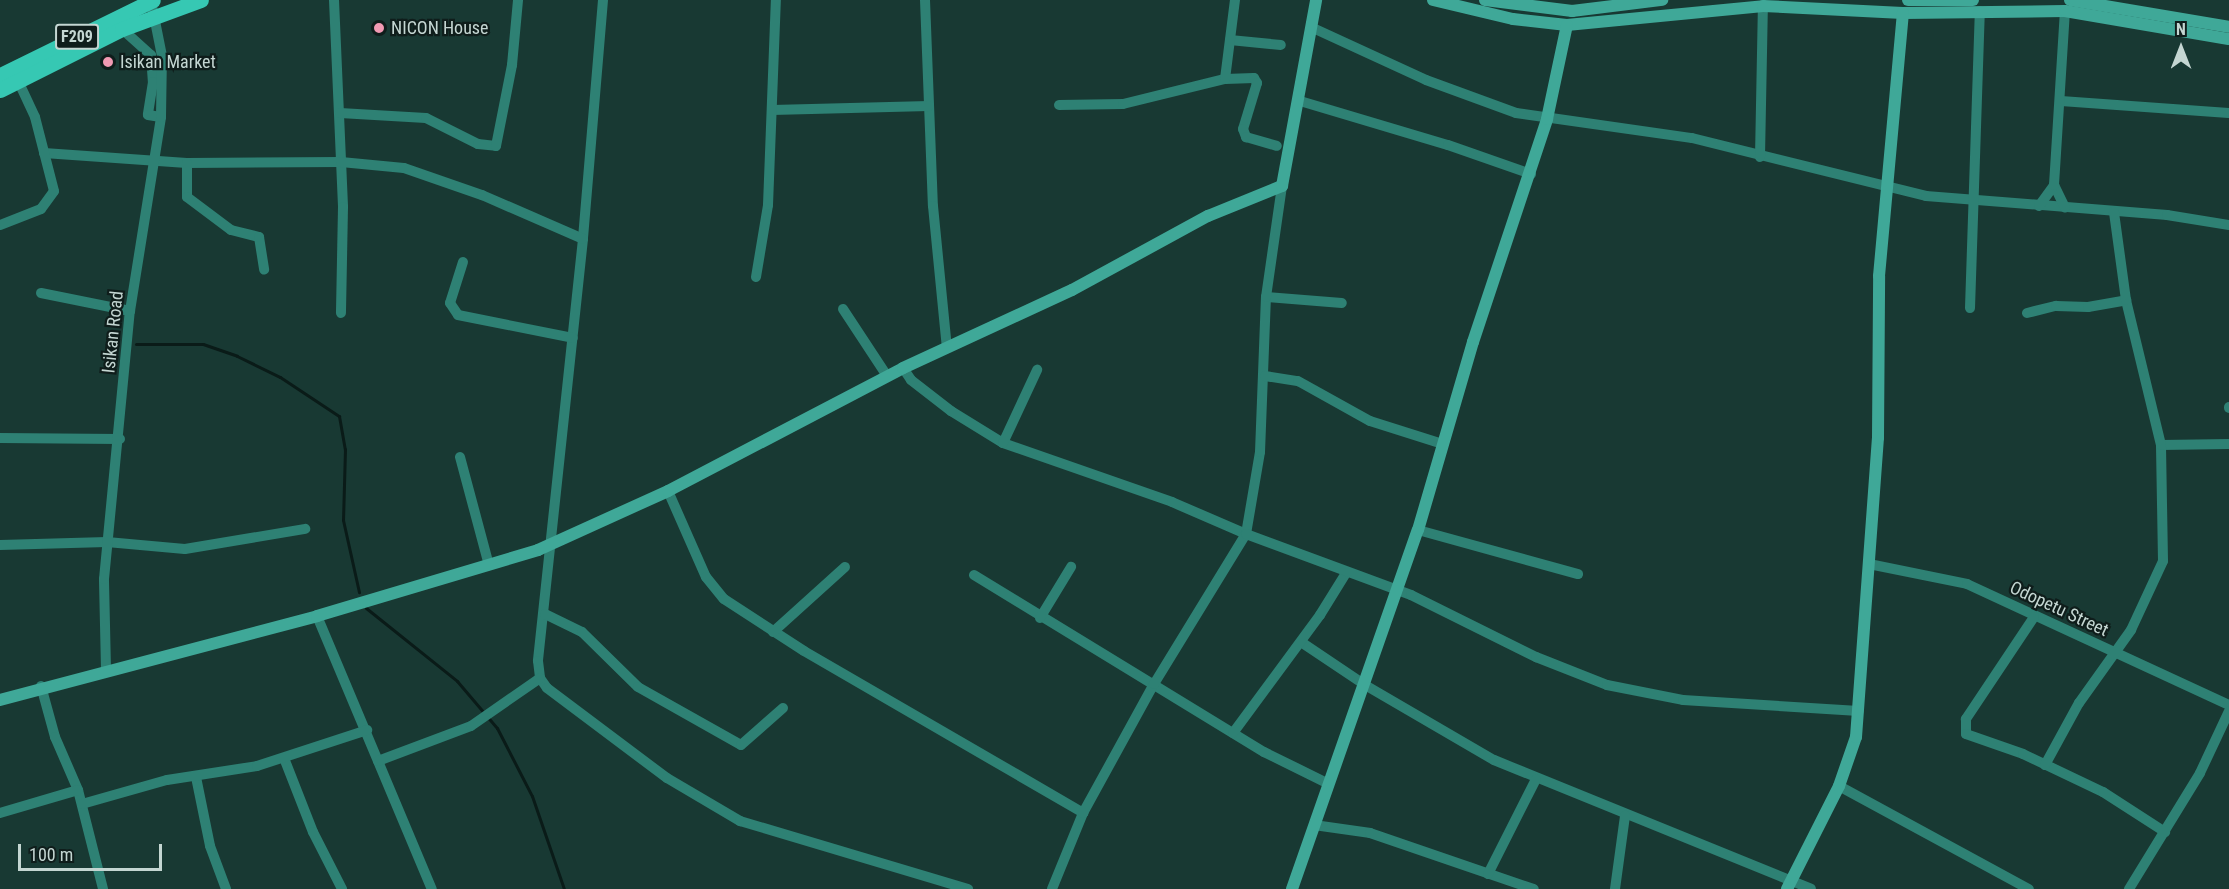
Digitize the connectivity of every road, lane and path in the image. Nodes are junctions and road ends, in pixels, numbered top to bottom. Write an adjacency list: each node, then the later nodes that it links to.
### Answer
1 (201, 0): 17 (main road, F209)
2 (334, 0): 39 (street)
3 (518, 0): 39 (street)
4 (603, 0): 59 (street)
5 (777, 0): 38 (street)
6 (925, 0): 37 (street)
7 (1235, 0): 28 (street)
8 (1316, 0): 25 (street)
9 (1433, 0): 15 (street)
10 (1485, 0): 16 (street)
11 (1662, 0): 16 (street)
12 (1908, 0): 13 (street)
13 (1938, 0): 14 (street)
14 (1973, 0)
15 (1450, 2): 23 (street)
16 (1600, 4)
17 (153, 5): 26 (main road, F209); 30 (main road, F209); 41 (street, Isikan Road)
18 (1682, 6): 19 (street); 23 (street)
19 (1763, 6): 22 (street); 45 (street)
20 (2067, 6): 21 (street); 24 (street); 27 (street); 35 (street)
21 (1980, 11): 22 (street); 53 (street)
22 (1903, 13): 50 (street)
23 (1567, 25): 42 (street)
24 (2229, 27)
25 (1313, 28): 34 (street); 42 (street)
26 (122, 29): 32 (main road, F209); 41 (street)
27 (2229, 39)
28 (1230, 40): 29 (street); 31 (street)
29 (1281, 45)
30 (0, 75)
31 (1225, 79): 36 (street); 43 (street)
32 (18, 81): 33 (main road, F209); 44 (street)
33 (0, 90)
34 (1300, 101): 49 (street); 52 (street)
35 (2061, 101): 40 (street); 51 (street)
36 (1059, 105)
37 (929, 106): 38 (street); 73 (street)
38 (772, 110): 62 (street)
39 (340, 113): 47 (street)
40 (2229, 113)
41 (161, 117): 46 (street, Isikan Road)
42 (1548, 119): 45 (street); 49 (street)
43 (1277, 146)
44 (44, 153): 46 (street); 57 (street)
45 (1761, 157): 50 (street)
46 (156, 161): 48 (street); 69 (street, Isikan Road)
47 (341, 162): 48 (street); 59 (street); 71 (street)
48 (187, 163): 61 (street)
49 (1531, 174): 81 (street)
50 (1886, 184): 53 (street); 92 (street)
51 (2054, 185): 54 (street); 55 (street)
52 (1282, 186): 64 (street); 73 (street)
53 (1975, 202): 54 (street); 67 (street)
54 (2039, 206): 55 (street)
55 (2065, 208): 56 (street)
56 (2114, 212): 58 (street); 65 (street)
57 (0, 225)
58 (2229, 225)
59 (584, 239): 72 (street)
60 (463, 262): 72 (street)
61 (264, 270)
62 (756, 277)
63 (41, 293): 69 (street)
64 (1266, 297): 66 (street); 77 (street)
65 (2126, 300): 70 (street); 83 (street)
66 (1341, 303)
67 (1970, 308)
68 (843, 309): 76 (street)
69 (130, 311): 79 (street, Isikan Road)
70 (2026, 313)
71 (341, 314)
72 (573, 338): 90 (street)
73 (947, 348): 74 (street)
74 (903, 368): 76 (street); 80 (street)
75 (1037, 370): 80 (street)
76 (887, 376): 85 (street)
77 (1265, 376): 81 (street); 88 (street)
78 (0, 438): 79 (street)
79 (120, 439): 89 (street, Isikan Road)
80 (1003, 443): 88 (street)
81 (1443, 444): 87 (street)
82 (2229, 444): 83 (street)
83 (2161, 445): 106 (street)
84 (460, 457): 93 (street)
85 (668, 491): 90 (street); 104 (street)
86 (305, 530): 89 (street)
87 (1418, 530): 97 (street); 99 (street)
88 (1246, 534): 96 (street); 109 (street)
89 (107, 542): 91 (street); 107 (street, Isikan Road)
90 (552, 543): 93 (street); 100 (street)
91 (0, 545)
92 (1869, 564): 102 (street, Odopetu Street); 115 (street)
93 (489, 565): 101 (street)
94 (845, 567): 104 (street)
95 (1071, 567): 103 (street)
96 (1346, 573): 99 (street); 105 (street)
97 (1578, 574)
98 (974, 575): 103 (street)
99 (1395, 593): 111 (street); 115 (street)
100 (545, 614): 108 (street); 114 (street)
101 (317, 616): 107 (street); 117 (street)
102 (2034, 617): 106 (street, Odopetu Street); 121 (street)
103 (1040, 618): 109 (street)
104 (773, 632): 129 (street)
105 (1300, 642): 111 (street); 118 (street)
106 (2116, 654): 113 (street, Odopetu Street); 121 (street)
107 (106, 669): 110 (street)
108 (540, 678): 120 (street); 139 (street)
109 (1154, 684): 118 (street); 129 (street)
110 (41, 686): 112 (street); 126 (street)
111 (1365, 686): 123 (street); 124 (street)
112 (0, 699)
113 (2229, 705)
114 (783, 708)
115 (1859, 711): 125 (street)
116 (2229, 711): 132 (street)
117 (367, 730): 119 (street); 120 (street)
118 (1233, 733): 124 (street)
119 (284, 758): 122 (street); 137 (street)
120 (378, 761): 138 (street)
121 (2045, 765): 132 (street)
122 (196, 777): 127 (street); 136 (street)
123 (1536, 779): 130 (street); 133 (street)
124 (1327, 783): 131 (street)
125 (1839, 786): 134 (street); 145 (street)
126 (78, 790): 127 (street); 128 (street)
127 (82, 804): 135 (street)
128 (0, 813)
129 (1083, 813): 140 (street)
130 (1625, 816): 134 (street); 143 (street)
131 (1314, 825): 133 (street); 141 (street)
132 (2165, 832): 146 (street)
133 (1488, 874): 142 (street)
134 (1789, 885): 144 (street)
135 (103, 889)
136 (226, 889)
137 (342, 889)
138 (432, 889)
139 (968, 889)
140 (1052, 889)
141 (1292, 889)
142 (1534, 889)
143 (1615, 889)
144 (1811, 889)
145 (2029, 889)
146 (2129, 889)

